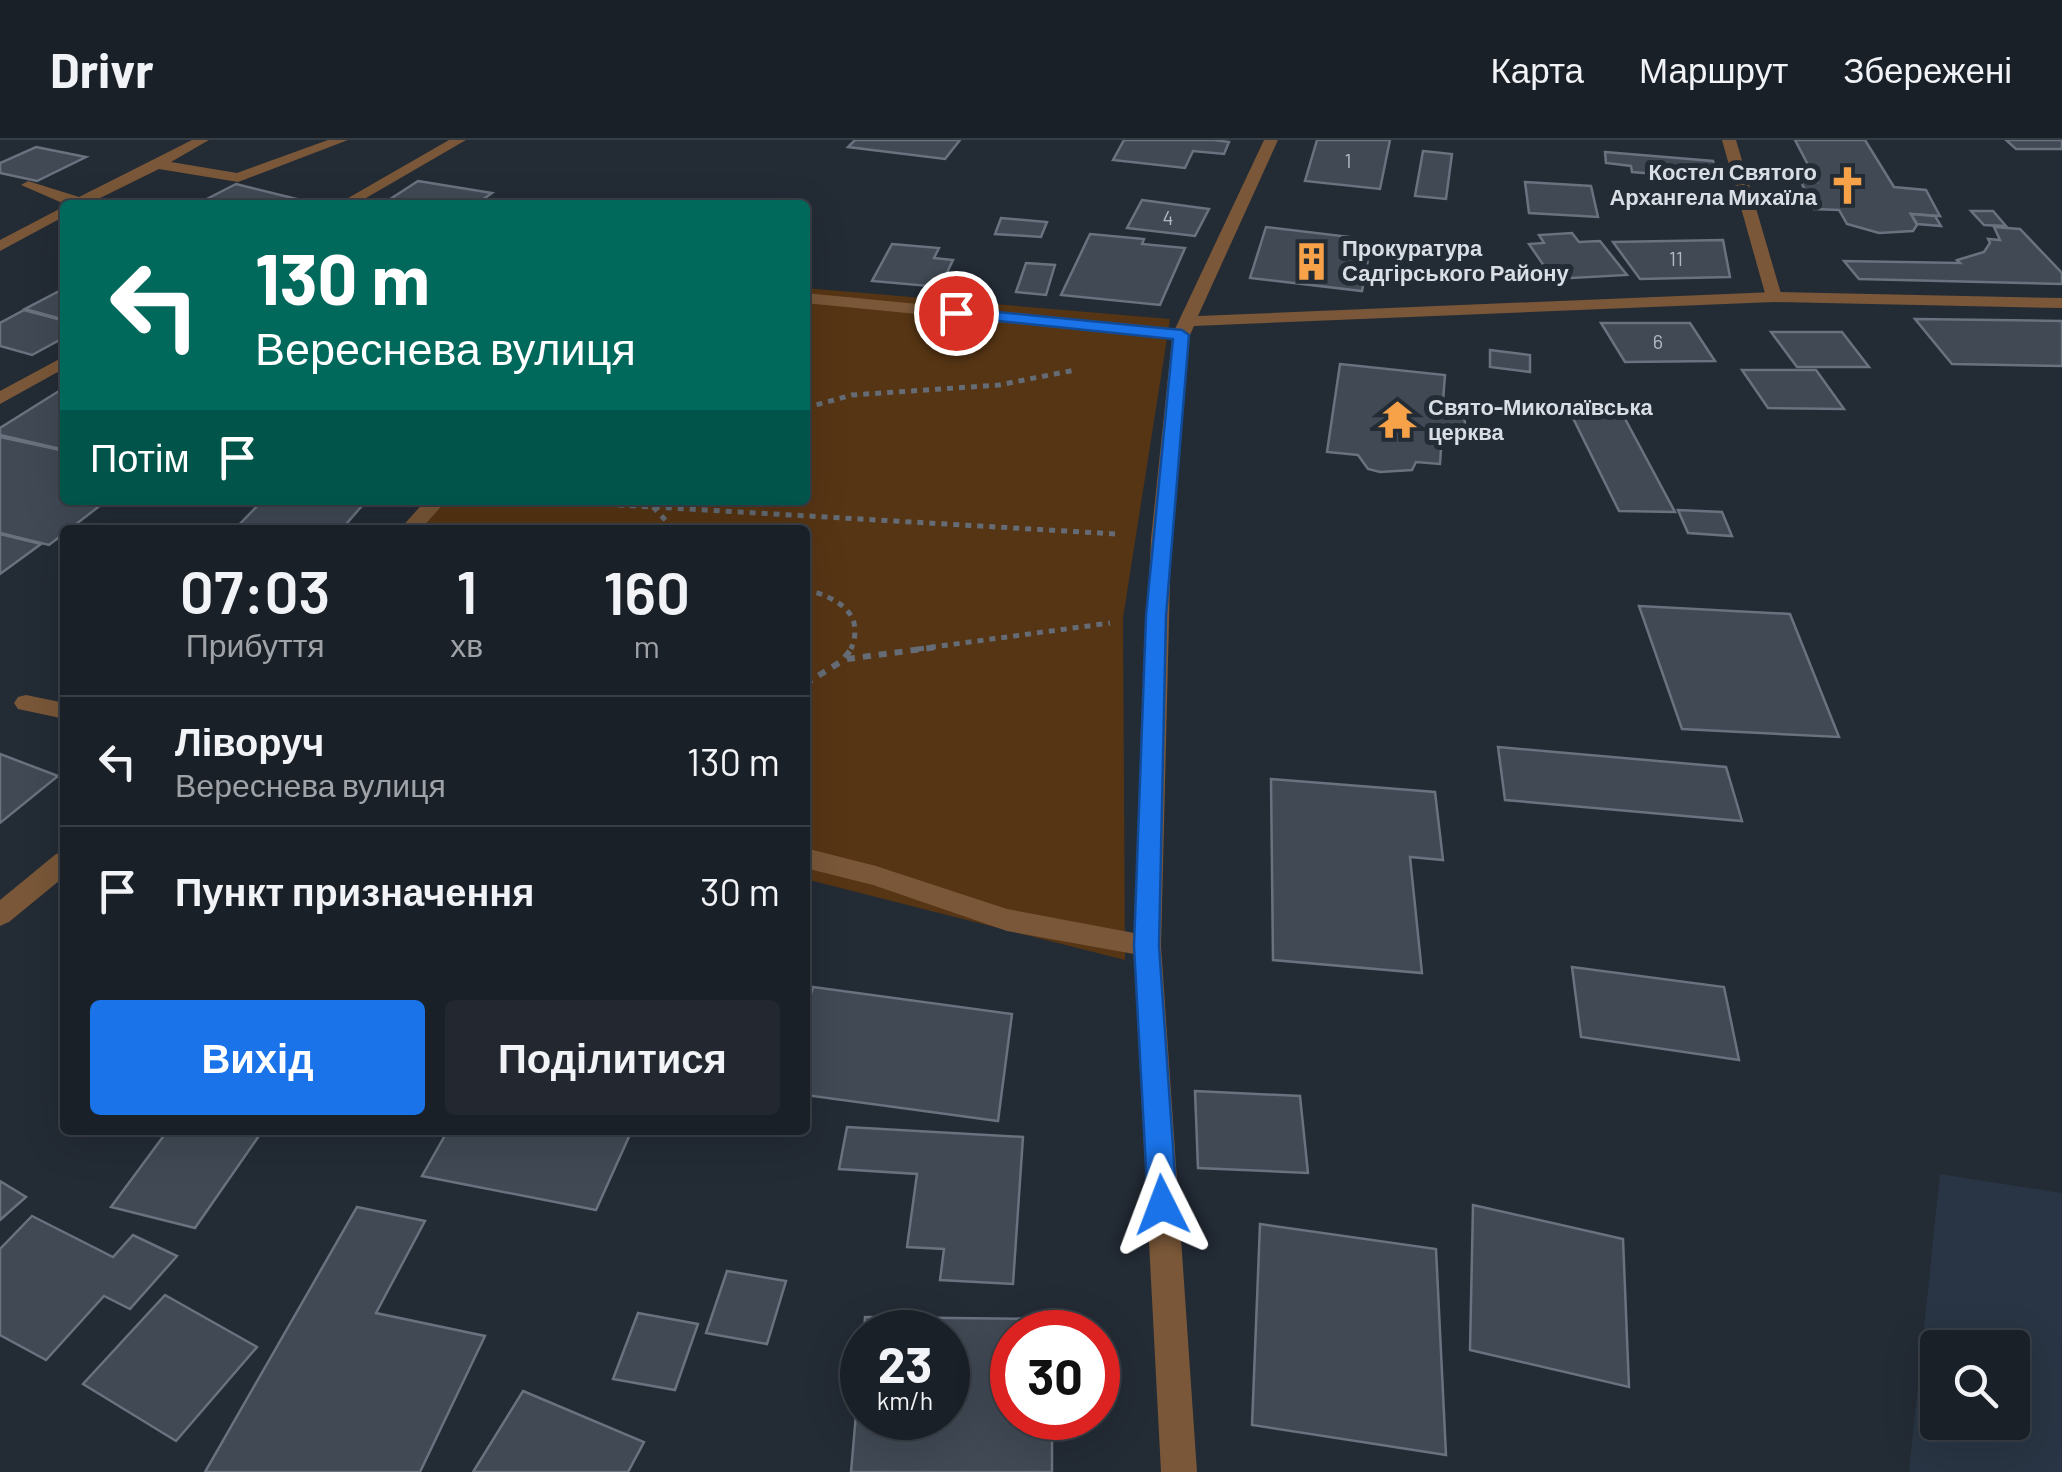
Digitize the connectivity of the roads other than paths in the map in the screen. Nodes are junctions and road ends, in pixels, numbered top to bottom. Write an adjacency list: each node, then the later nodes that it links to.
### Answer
1 (202, 140): 6 (street)
2 (341, 140): 6 (street)
3 (457, 140): 10 (street)
4 (1272, 140): 16 (street)
5 (1730, 140): 13 (street)
6 (157, 164): 9 (street)
7 (28, 185): 8 (street)
8 (60, 200)
9 (85, 200)
10 (352, 200)
11 (60, 213): 12 (street)
12 (0, 246)
13 (1774, 297): 15 (street); 16 (street)
14 (810, 298): 16 (street)
15 (2062, 302)
16 (1184, 328): 26 (street)
17 (60, 364): 18 (street)
18 (0, 398)
19 (432, 505): 20 (street)
20 (413, 525)
21 (26, 702): 22 (street)
22 (60, 710)
23 (810, 859): 26 (street)
24 (60, 865): 25 (street)
25 (0, 916)
26 (1147, 946): 27 (street)
27 (1180, 1472)

